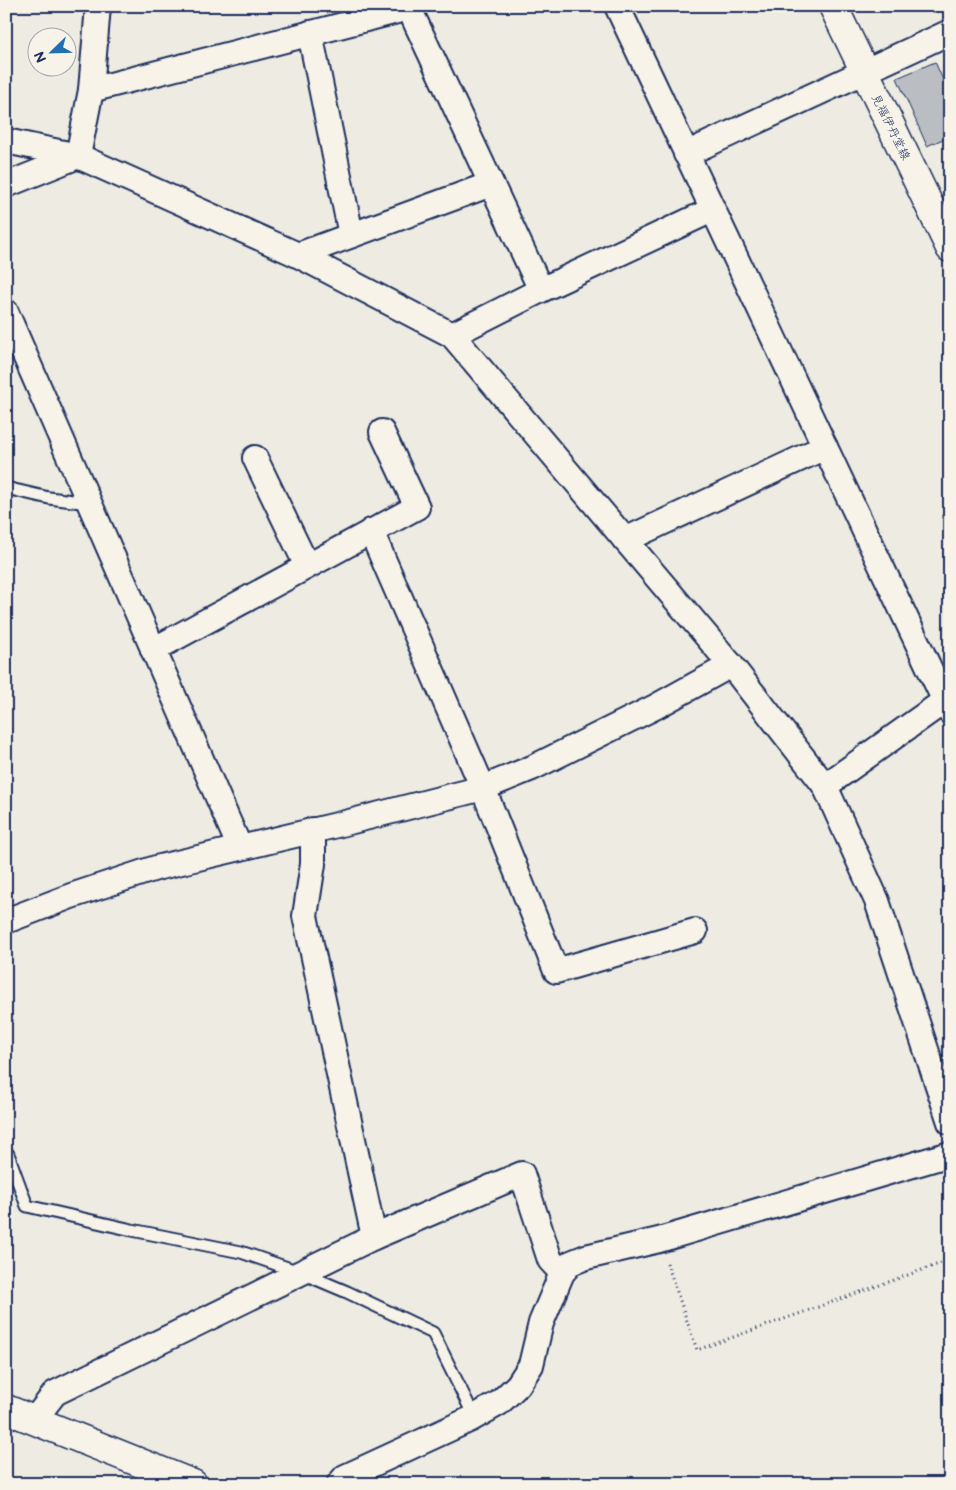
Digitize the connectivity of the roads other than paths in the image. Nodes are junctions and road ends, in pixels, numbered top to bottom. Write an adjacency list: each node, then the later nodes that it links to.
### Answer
1 (98, 6): 8 (street)
2 (617, 6): 10 (street)
3 (833, 6): 7 (street, 見福伊丹堂線)
4 (408, 7): 6 (street); 12 (street)
5 (950, 32): 7 (street)
6 (310, 33): 8 (street); 15 (street)
7 (864, 72): 10 (street); 16 (street, 見福伊丹堂線)
8 (91, 90): 11 (street)
9 (6, 141): 11 (street)
10 (686, 154): 14 (street)
11 (78, 156): 13 (street); 17 (street)
12 (491, 184): 15 (street); 18 (street)
13 (6, 185)
14 (712, 210): 18 (street); 22 (street)
15 (351, 235): 17 (street)
16 (950, 248)
17 (298, 255): 20 (street)
18 (541, 290): 20 (street)
19 (6, 312): 25 (street)
20 (452, 335): 27 (street)
21 (382, 432): 26 (street)
22 (824, 447): 27 (street); 31 (street)
23 (255, 458): 28 (street)
24 (6, 488): 25 (lane)
25 (90, 503): 29 (street)
26 (372, 532): 28 (street); 33 (street)
27 (625, 540): 30 (street)
28 (307, 566): 29 (street)
29 (153, 650): 35 (street)
30 (730, 665): 32 (street); 33 (street)
31 (948, 703): 32 (street)
32 (825, 786): 38 (street)
33 (482, 788): 34 (street); 37 (street)
34 (313, 830): 35 (street); 41 (street)
35 (240, 848): 36 (street)
36 (7, 920)
37 (695, 931)
38 (950, 1122)
39 (6, 1153): 42 (lane)
40 (950, 1154): 43 (street)
41 (374, 1237): 42 (street); 43 (street)
42 (302, 1273): 45 (lane); 46 (street)
43 (562, 1274): 45 (street)
44 (7, 1411): 46 (street)
45 (471, 1419): 48 (street)
46 (34, 1420): 47 (street)
47 (192, 1484)
48 (339, 1484)

